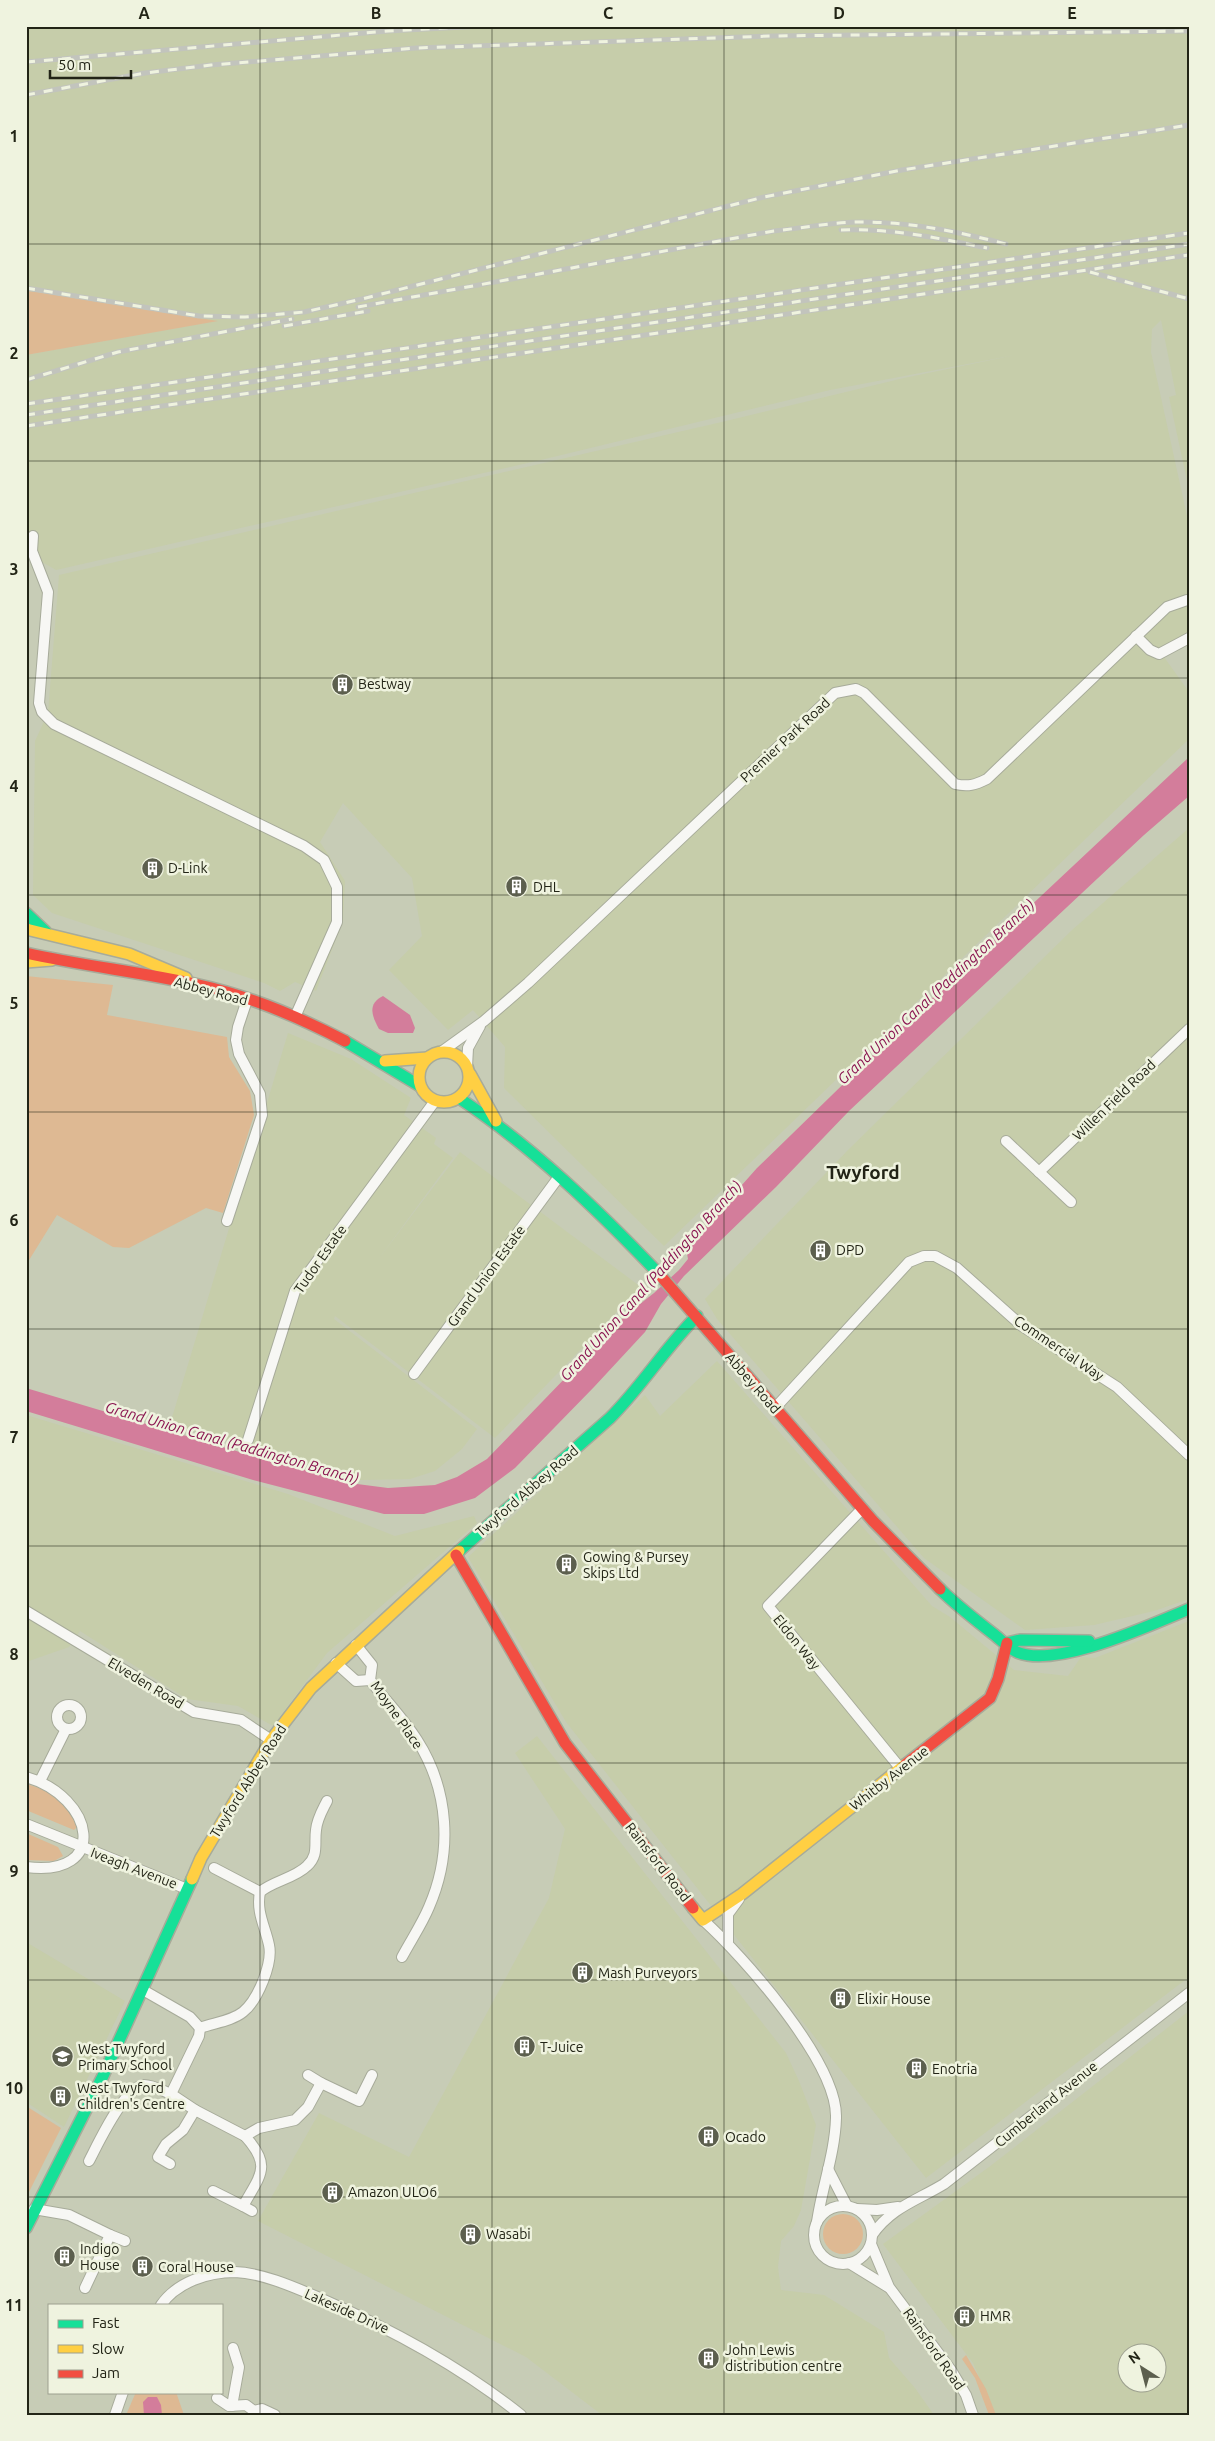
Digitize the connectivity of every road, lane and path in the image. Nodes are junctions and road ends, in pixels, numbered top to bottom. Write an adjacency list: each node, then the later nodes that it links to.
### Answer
1 (33, 536): 13 (street)
2 (1187, 600): 3 (street, Premier Park Road)
3 (1136, 636): 4 (street); 14 (street, Premier Park Road)
4 (1189, 638)
5 (26, 913): 7 (main road)
6 (26, 928): 7 (main road)
7 (46, 932): 11 (main road)
8 (26, 953): 9 (main road, Abbey Road)
9 (52, 960): 10 (main road); 11 (main road, Abbey Road)
10 (26, 962)
11 (202, 986): 12 (main road, Abbey Road)
12 (247, 1000): 13 (main road, Abbey Road); 28 (street)
13 (295, 1017): 18 (main road, Abbey Road)
14 (484, 1021): 16 (street, Premier Park Road); 19 (street, Premier Park Road)
15 (1189, 1029): 25 (street, Willen Field Road)
16 (441, 1052): 17 (main road); 19 (main road)
17 (427, 1058): 18 (main road); 20 (main road)
18 (385, 1061): 20 (main road, Abbey Road)
19 (469, 1070): 21 (main road); 23 (main road, Abbey Road)
20 (420, 1086): 22 (main road)
21 (459, 1098): 22 (main road); 23 (main road, Abbey Road)
22 (435, 1101): 32 (street, Tudor Estate)
23 (497, 1124): 26 (main road, Abbey Road)
24 (1006, 1142): 25 (street)
25 (1039, 1172): 27 (street)
26 (558, 1178): 29 (main road, Abbey Road); 30 (street, Grand Union Estate)
27 (1071, 1202)
28 (227, 1221)
29 (697, 1316): 31 (main road, Abbey Road); 35 (main road, Twyford Abbey Road)
30 (414, 1374)
31 (775, 1408): 33 (street, Commercial Way); 34 (main road, Abbey Road)
32 (248, 1440)
33 (1189, 1455)
34 (862, 1509): 38 (main road, Abbey Road); 44 (street, Eldon Way)
35 (456, 1555): 39 (main road, Twyford Abbey Road); 55 (main road, Rainsford Road)
36 (1189, 1609): 38 (main road, Abbey Road)
37 (26, 1610): 43 (street, Elveden Road)
38 (1007, 1643): 44 (main road, Whitby Avenue)
39 (356, 1645): 40 (main road, Twyford Abbey Road); 41 (street, Moyne Place)
40 (336, 1662): 41 (street); 43 (main road, Twyford Abbey Road)
41 (370, 1680): 57 (street, Moyne Place)
42 (66, 1728): 46 (street)
43 (271, 1740): 52 (main road, Twyford Abbey Road)
44 (901, 1769): 54 (main road, Whitby Avenue)
45 (26, 1777): 46 (street, Iveagh Avenue)
46 (40, 1781): 49 (street, Iveagh Avenue)
47 (327, 1801): 53 (street)
48 (26, 1824): 49 (street, Iveagh Avenue)
49 (81, 1848): 50 (street, Iveagh Avenue); 52 (street, Iveagh Avenue)
50 (26, 1867)
51 (214, 1868): 53 (street)
52 (187, 1888): 58 (main road, Twyford Abbey Road)
53 (260, 1892): 60 (street)
54 (742, 1894): 55 (main road, Whitby Avenue); 56 (street, Whitby Avenue)
55 (703, 1920): 56 (street, Rainsford Road)
56 (728, 1942): 69 (street, Rainsford Road)
57 (402, 1956)
58 (143, 1990): 60 (street); 73 (main road, Twyford Abbey Road)
59 (1189, 1993): 72 (street, Cumberland Avenue)
60 (200, 2028): 64 (street)
61 (308, 2075): 63 (street)
62 (372, 2076): 63 (street)
63 (321, 2083): 66 (street)
64 (170, 2094): 65 (street); 67 (street)
65 (195, 2110): 66 (street); 68 (street)
66 (245, 2136): 70 (street)
67 (89, 2161)
68 (170, 2164)
69 (828, 2169): 71 (street); 74 (street, Rainsford Road)
70 (213, 2191)
71 (852, 2207): 72 (street, Cumberland Avenue); 74 (street); 77 (street)
72 (899, 2207): 77 (street, Cumberland Avenue)
73 (34, 2209): 75 (main road, Twyford Abbey Road); 76 (street)
74 (817, 2222): 79 (street)
75 (26, 2228)
76 (110, 2235): 78 (street); 81 (street)
77 (872, 2240): 79 (street); 80 (street, Rainsford Road)
78 (125, 2241)
79 (850, 2263): 80 (street, Rainsford Road)
80 (889, 2287): 90 (street, Rainsford Road)
81 (85, 2288)
82 (162, 2304): 89 (street, Lakeside Drive)
83 (233, 2348): 86 (street)
84 (122, 2394): 87 (street)
85 (217, 2398): 86 (street)
86 (232, 2406): 88 (street)
87 (115, 2415)
88 (275, 2415)
89 (522, 2415)
90 (973, 2415)

